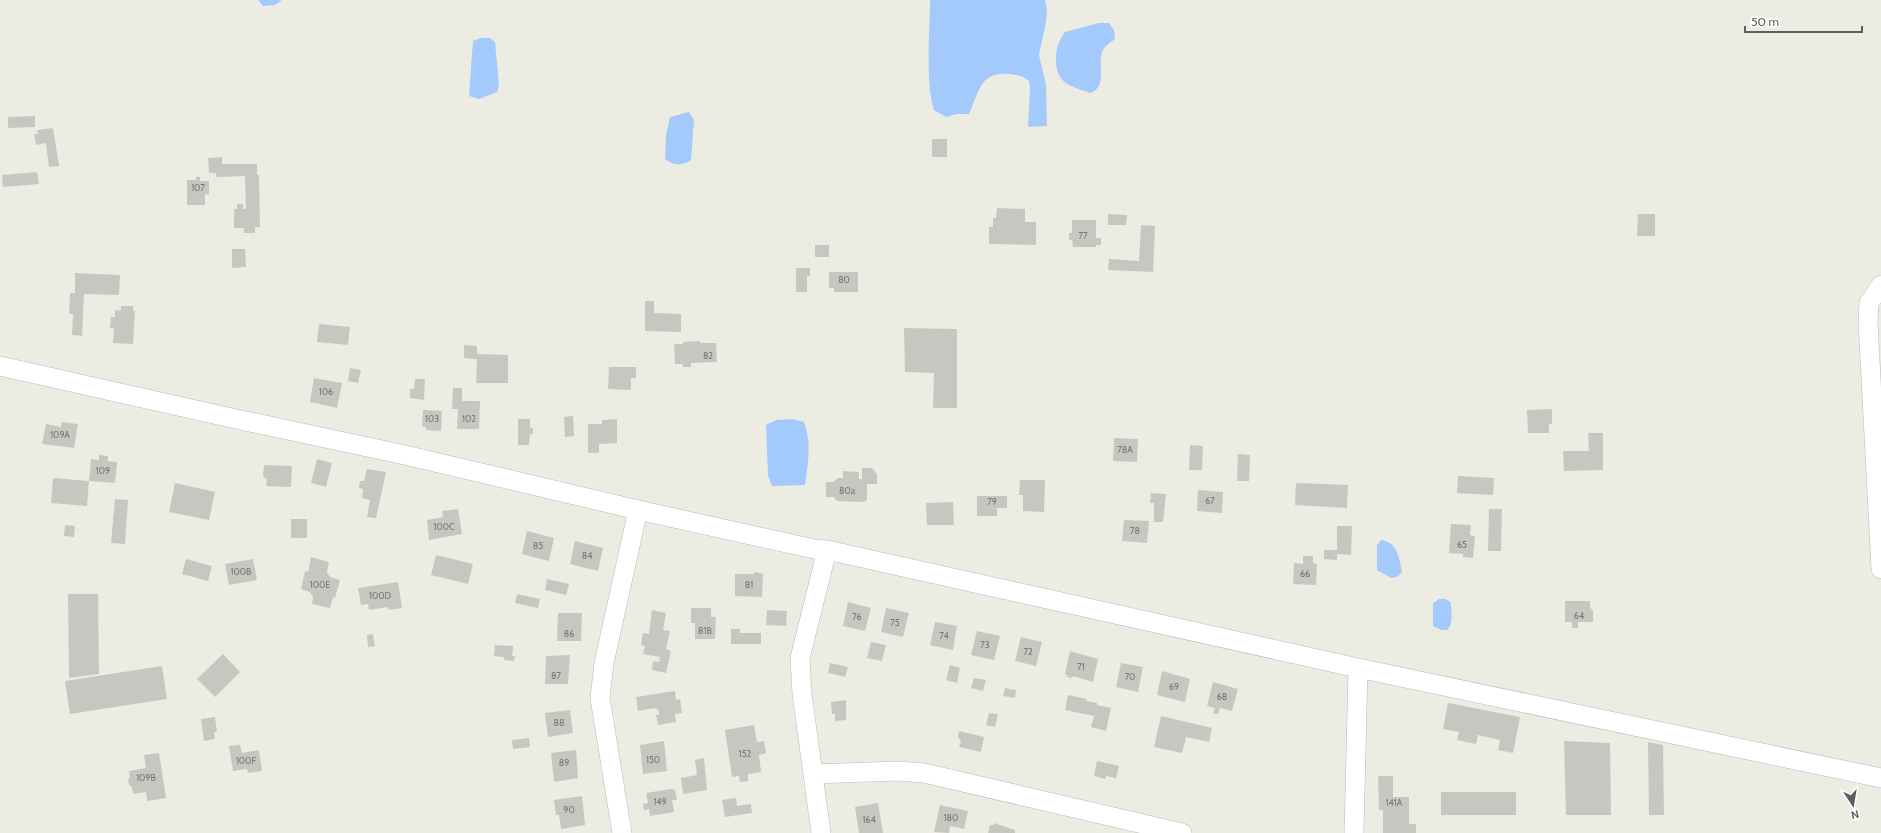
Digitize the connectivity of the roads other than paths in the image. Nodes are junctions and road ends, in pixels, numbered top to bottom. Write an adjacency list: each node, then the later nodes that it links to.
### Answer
1 (1881, 285): 5 (street)
2 (0, 366): 3 (street)
3 (638, 510): 4 (street); 9 (street)
4 (827, 550): 6 (street); 7 (street)
5 (1881, 569)
6 (1358, 668): 8 (street); 12 (street)
7 (814, 774): 10 (street); 11 (street)
8 (1881, 778)
9 (622, 833)
10 (821, 833)
11 (1182, 833)
12 (1354, 833)

